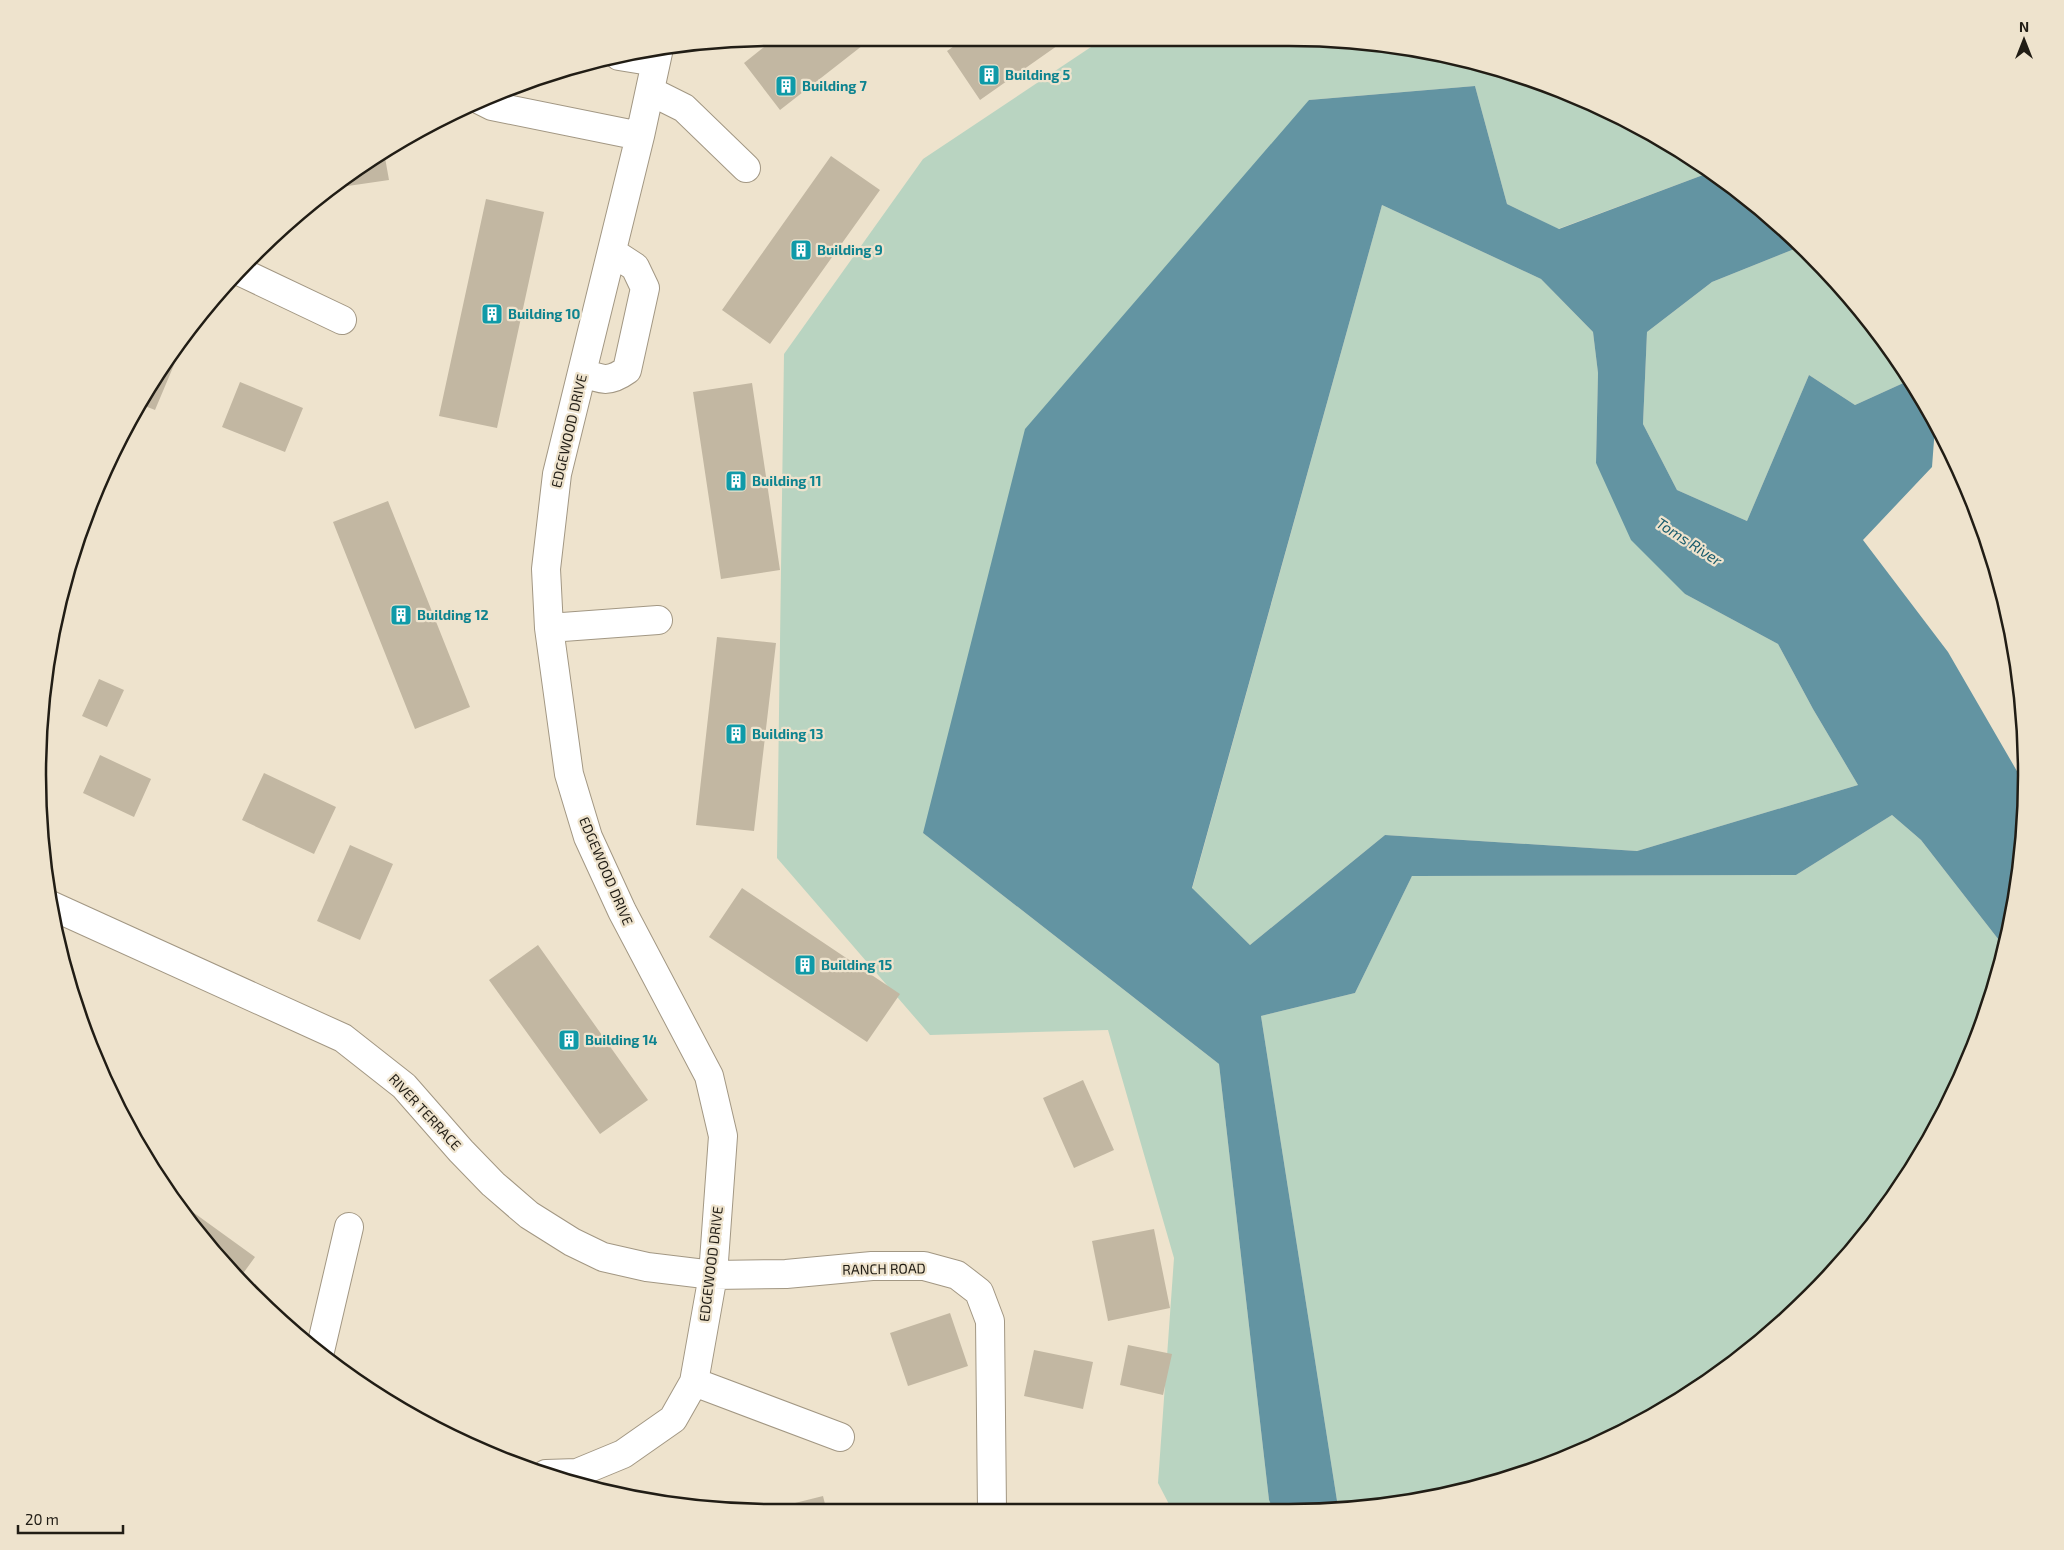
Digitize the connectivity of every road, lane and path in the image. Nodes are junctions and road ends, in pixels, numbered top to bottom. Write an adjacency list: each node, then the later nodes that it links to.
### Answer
1 (657, 55): 2 (street, EDGEWOOD DRIVE)
2 (650, 91): 4 (street, EDGEWOOD DRIVE); 5 (street)
3 (490, 105): 4 (street)
4 (640, 136): 6 (street, EDGEWOOD DRIVE)
5 (746, 168)
6 (612, 252): 9 (street, EDGEWOOD DRIVE); 9 (street)
7 (247, 274): 8 (street)
8 (342, 320)
9 (582, 372): 11 (street, EDGEWOOD DRIVE)
10 (658, 620): 11 (street)
11 (549, 628): 14 (street, EDGEWOOD DRIVE)
12 (59, 909): 14 (street, RIVER TERRACE)
13 (349, 1227): 15 (street)
14 (713, 1275): 16 (street, EDGEWOOD DRIVE); 19 (street, RANCH ROAD)
15 (321, 1345)
16 (694, 1382): 17 (street); 18 (street, EDGEWOOD DRIVE)
17 (840, 1437)
18 (568, 1473)
19 (992, 1504)

